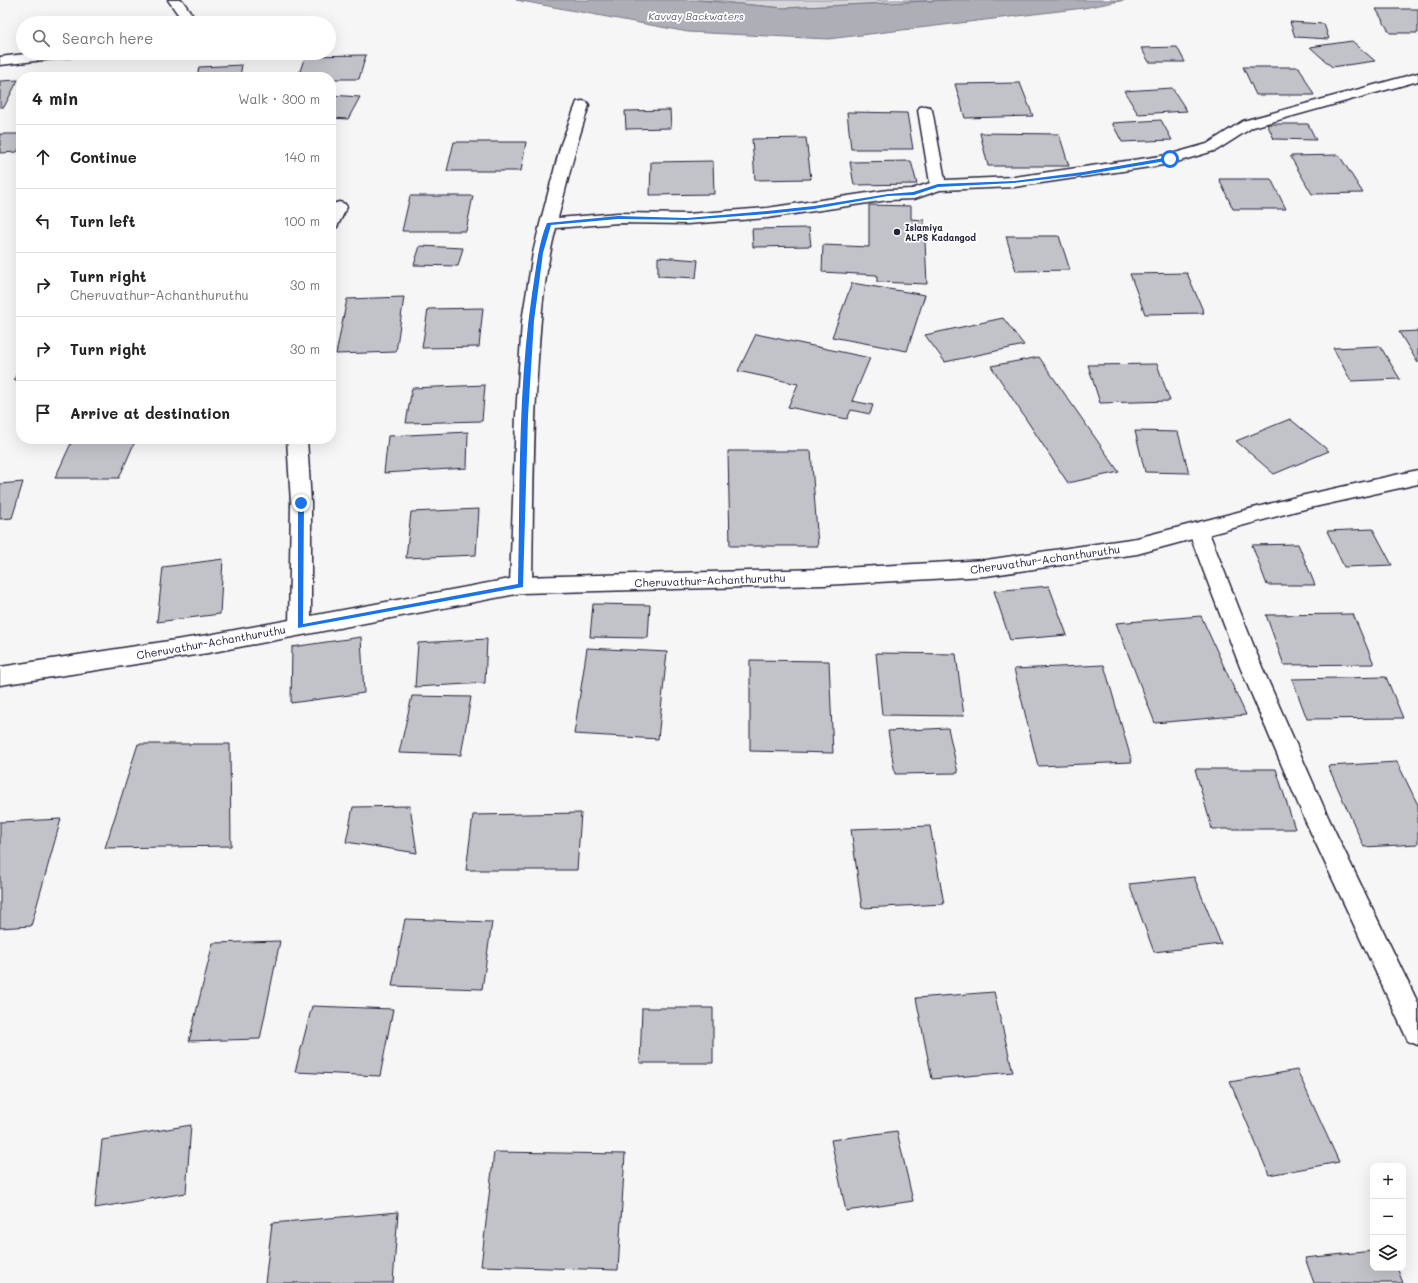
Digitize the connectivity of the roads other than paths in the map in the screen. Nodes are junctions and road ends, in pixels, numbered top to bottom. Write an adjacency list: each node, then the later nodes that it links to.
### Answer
1 (175, 0): 2 (street)
2 (186, 16)
3 (16, 59): 4 (street)
4 (0, 61)
5 (1418, 77): 8 (street)
6 (582, 105): 11 (street)
7 (925, 110): 8 (street)
8 (938, 186): 11 (street)
9 (339, 207): 10 (street)
10 (336, 213)
11 (548, 224): 15 (street)
12 (297, 444): 16 (street)
13 (1418, 477): 14 (street, Cheruvathur-Achanthuruthu)
14 (1198, 530): 15 (street, Cheruvathur-Achanthuruthu); 18 (street)
15 (521, 585): 16 (street, Cheruvathur-Achanthuruthu)
16 (300, 627): 17 (street, Cheruvathur-Achanthuruthu)
17 (0, 676)
18 (1418, 1032)

